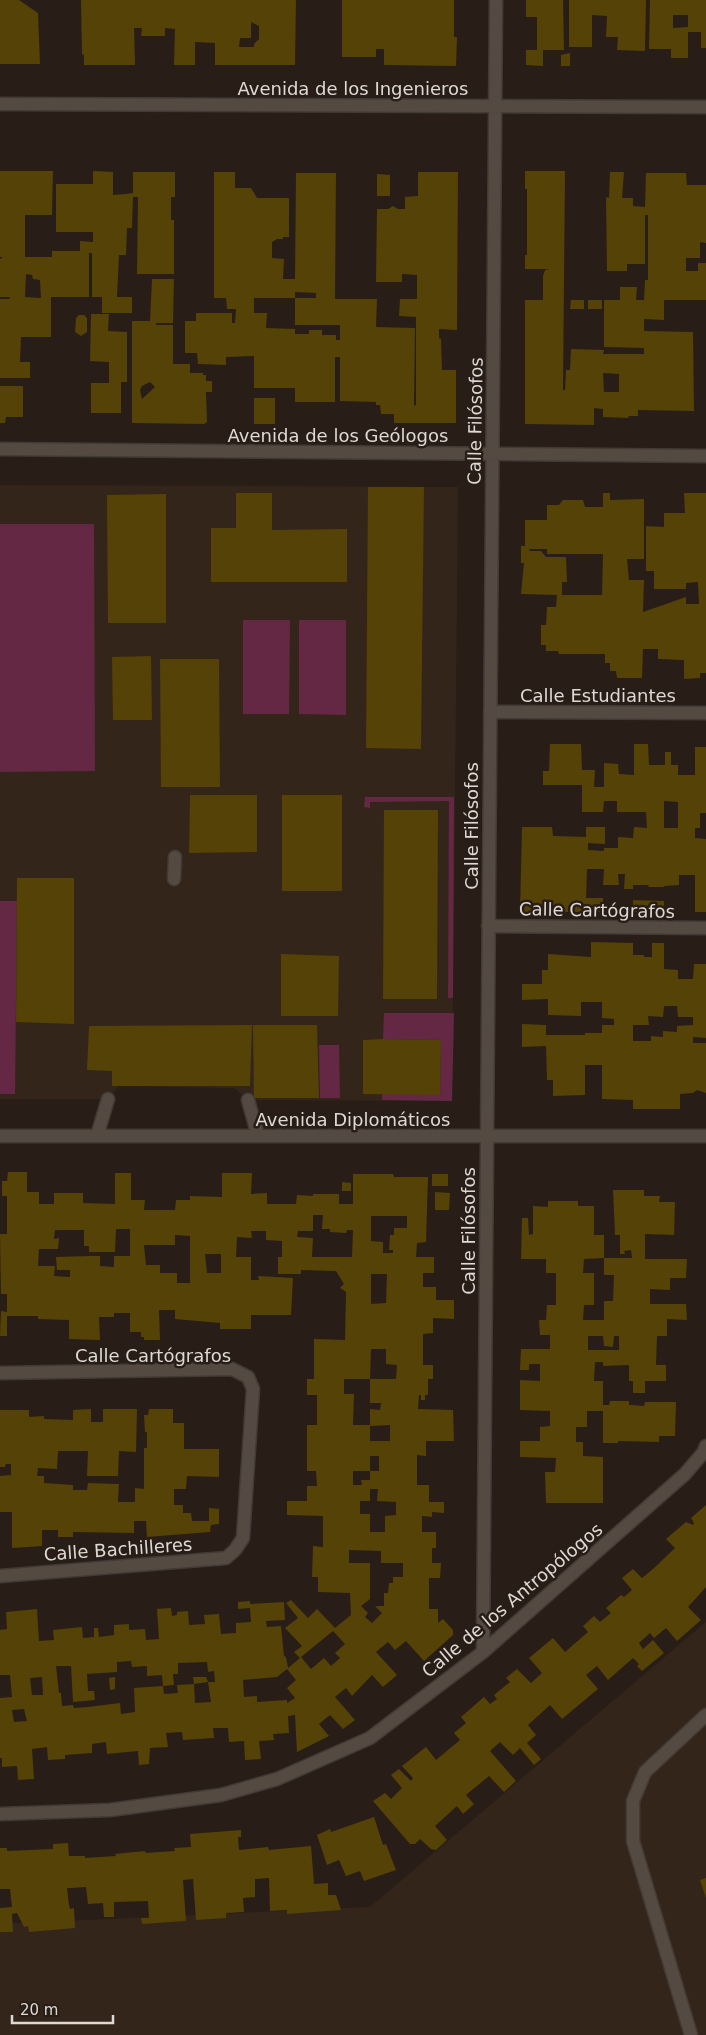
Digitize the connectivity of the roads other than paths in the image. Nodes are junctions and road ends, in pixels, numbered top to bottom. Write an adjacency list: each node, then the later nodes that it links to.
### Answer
1 (496, 0): 3 (street, Calle Filósofos)
2 (0, 104): 3 (street, Avenida de los Ingenieros)
3 (495, 106): 4 (street, Avenida de los Ingenieros); 6 (street, Calle Filósofos)
4 (706, 107)
5 (0, 449): 6 (street, Avenida de los Geólogos)
6 (492, 454): 7 (street, Avenida de los Geólogos); 8 (street, Calle Filósofos)
7 (706, 456)
8 (490, 712): 9 (street, Calle Estudiantes); 12 (street, Calle Filósofos)
9 (706, 713)
10 (175, 857): 11 (street)
11 (174, 879)
12 (488, 926): 13 (street, Calle Cartógrafos); 19 (street, Calle Filósofos)
13 (706, 928)
14 (108, 1099): 17 (street)
15 (248, 1100): 18 (street)
16 (0, 1136): 17 (street, Avenida Diplomáticos)
17 (96, 1136): 18 (street, Avenida Diplomáticos)
18 (258, 1136): 19 (street, Avenida Diplomáticos)
19 (486, 1136): 20 (street, Avenida Diplomáticos); 25 (street, Calle Filósofos)
20 (706, 1136)
21 (0, 1373): 23 (street, Calle Cartógrafos)
22 (706, 1446): 25 (street, Calle de los Antropólogos)
23 (236, 1550): 24 (street, Calle Bachilleres)
24 (0, 1576)
25 (483, 1652): 27 (street, Calle de los Antropólogos)
26 (706, 1715): 28 (street)
27 (0, 1814)
28 (691, 2035)

